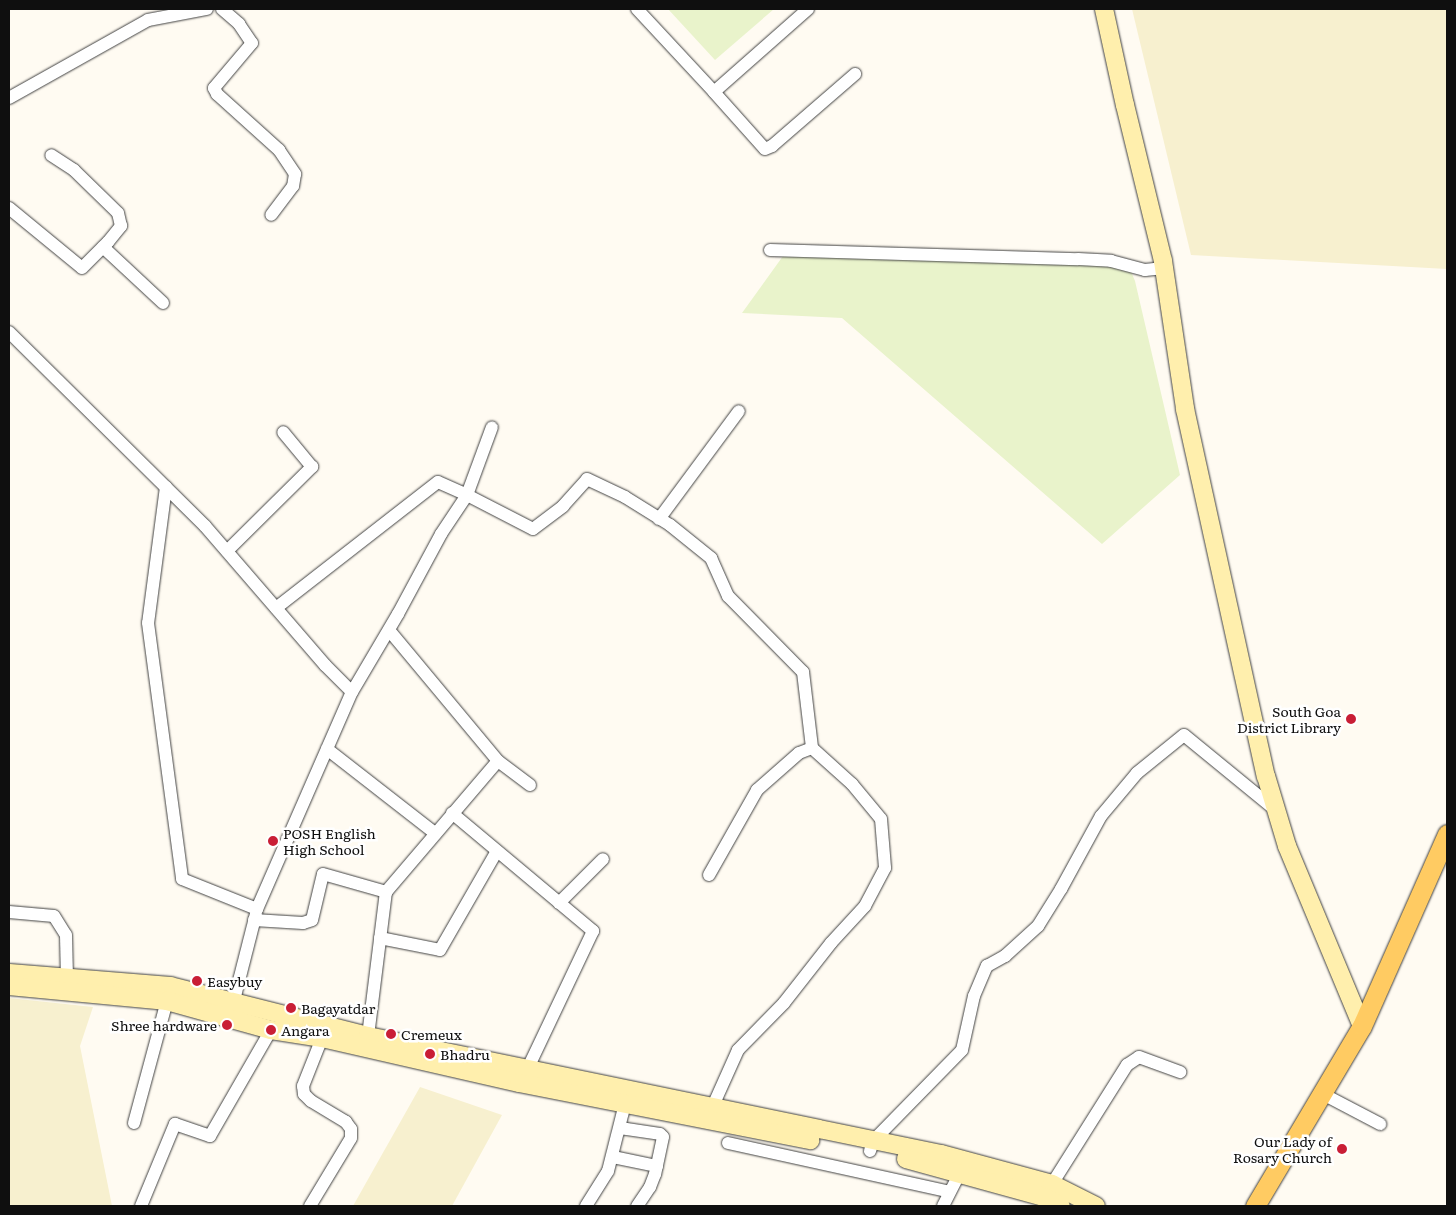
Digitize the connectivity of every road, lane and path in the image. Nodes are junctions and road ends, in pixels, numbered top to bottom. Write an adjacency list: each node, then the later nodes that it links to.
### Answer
1 (207, 9): 8 (street)
2 (222, 9): 11 (street)
3 (637, 9): 7 (street)
4 (808, 9): 7 (street)
5 (1104, 9): 14 (main road)
6 (855, 74): 7 (street)
7 (714, 92)
8 (9, 98)
9 (51, 154): 12 (street)
10 (9, 208): 12 (street)
11 (271, 215)
12 (103, 247): 15 (street)
13 (770, 250): 14 (street)
14 (1164, 268): 31 (main road)
15 (163, 303)
16 (9, 332): 20 (street)
17 (738, 411): 22 (street)
18 (492, 427): 21 (street)
19 (283, 432): 23 (street)
20 (166, 487): 23 (street); 41 (street)
21 (467, 495): 22 (street); 24 (street); 25 (street)
22 (659, 519): 27 (street)
23 (227, 551): 24 (street)
24 (276, 608): 26 (street)
25 (389, 630): 26 (street); 29 (street)
26 (352, 692): 28 (street)
27 (812, 748): 37 (street); 56 (street)
28 (327, 749): 33 (street); 41 (street)
29 (498, 761): 30 (street); 32 (street)
30 (530, 784)
31 (1277, 812): 48 (main road); 63 (street)
32 (452, 813): 33 (street); 35 (street)
33 (435, 833): 38 (street)
34 (1447, 834): 48 (main road)
35 (497, 851): 39 (street); 42 (street)
36 (603, 859): 39 (street)
37 (709, 875)
38 (386, 892): 41 (street); 42 (street)
39 (559, 902): 52 (street)
40 (9, 912): 44 (street)
41 (256, 914): 47 (street)
42 (380, 938): 50 (street)
43 (9, 973): 44 (main road)
44 (67, 978): 47 (main road)
45 (9, 986): 46 (main road)
46 (166, 1001): 47 (main road); 58 (street)
47 (232, 1009): 49 (main road); 50 (main road)
48 (1362, 1026): 54 (main road)
49 (271, 1030): 51 (main road); 69 (street)
50 (368, 1036): 52 (main road)
51 (322, 1038): 55 (main road); 70 (street)
52 (527, 1070): 55 (main road)
53 (1180, 1072): 67 (street)
54 (1321, 1093): 59 (street); 76 (main road)
55 (627, 1098): 56 (main road); 57 (main road); 60 (street)
56 (712, 1108): 63 (main road)
57 (669, 1113): 61 (street); 63 (main road)
58 (134, 1123)
59 (1380, 1124)
60 (620, 1128): 61 (street); 64 (street)
61 (663, 1137): 65 (street)
62 (728, 1143): 68 (street)
63 (871, 1146): 66 (main road); 67 (main road)
64 (613, 1157): 65 (street); 71 (street)
65 (657, 1166): 72 (street)
66 (960, 1172): 68 (street); 74 (main road)
67 (1052, 1184): 75 (main road)
68 (950, 1192): 73 (street)
69 (141, 1206)
70 (310, 1206)
71 (586, 1206)
72 (637, 1206)
73 (943, 1206)
74 (1061, 1206)
75 (1096, 1206)
76 (1255, 1206)

